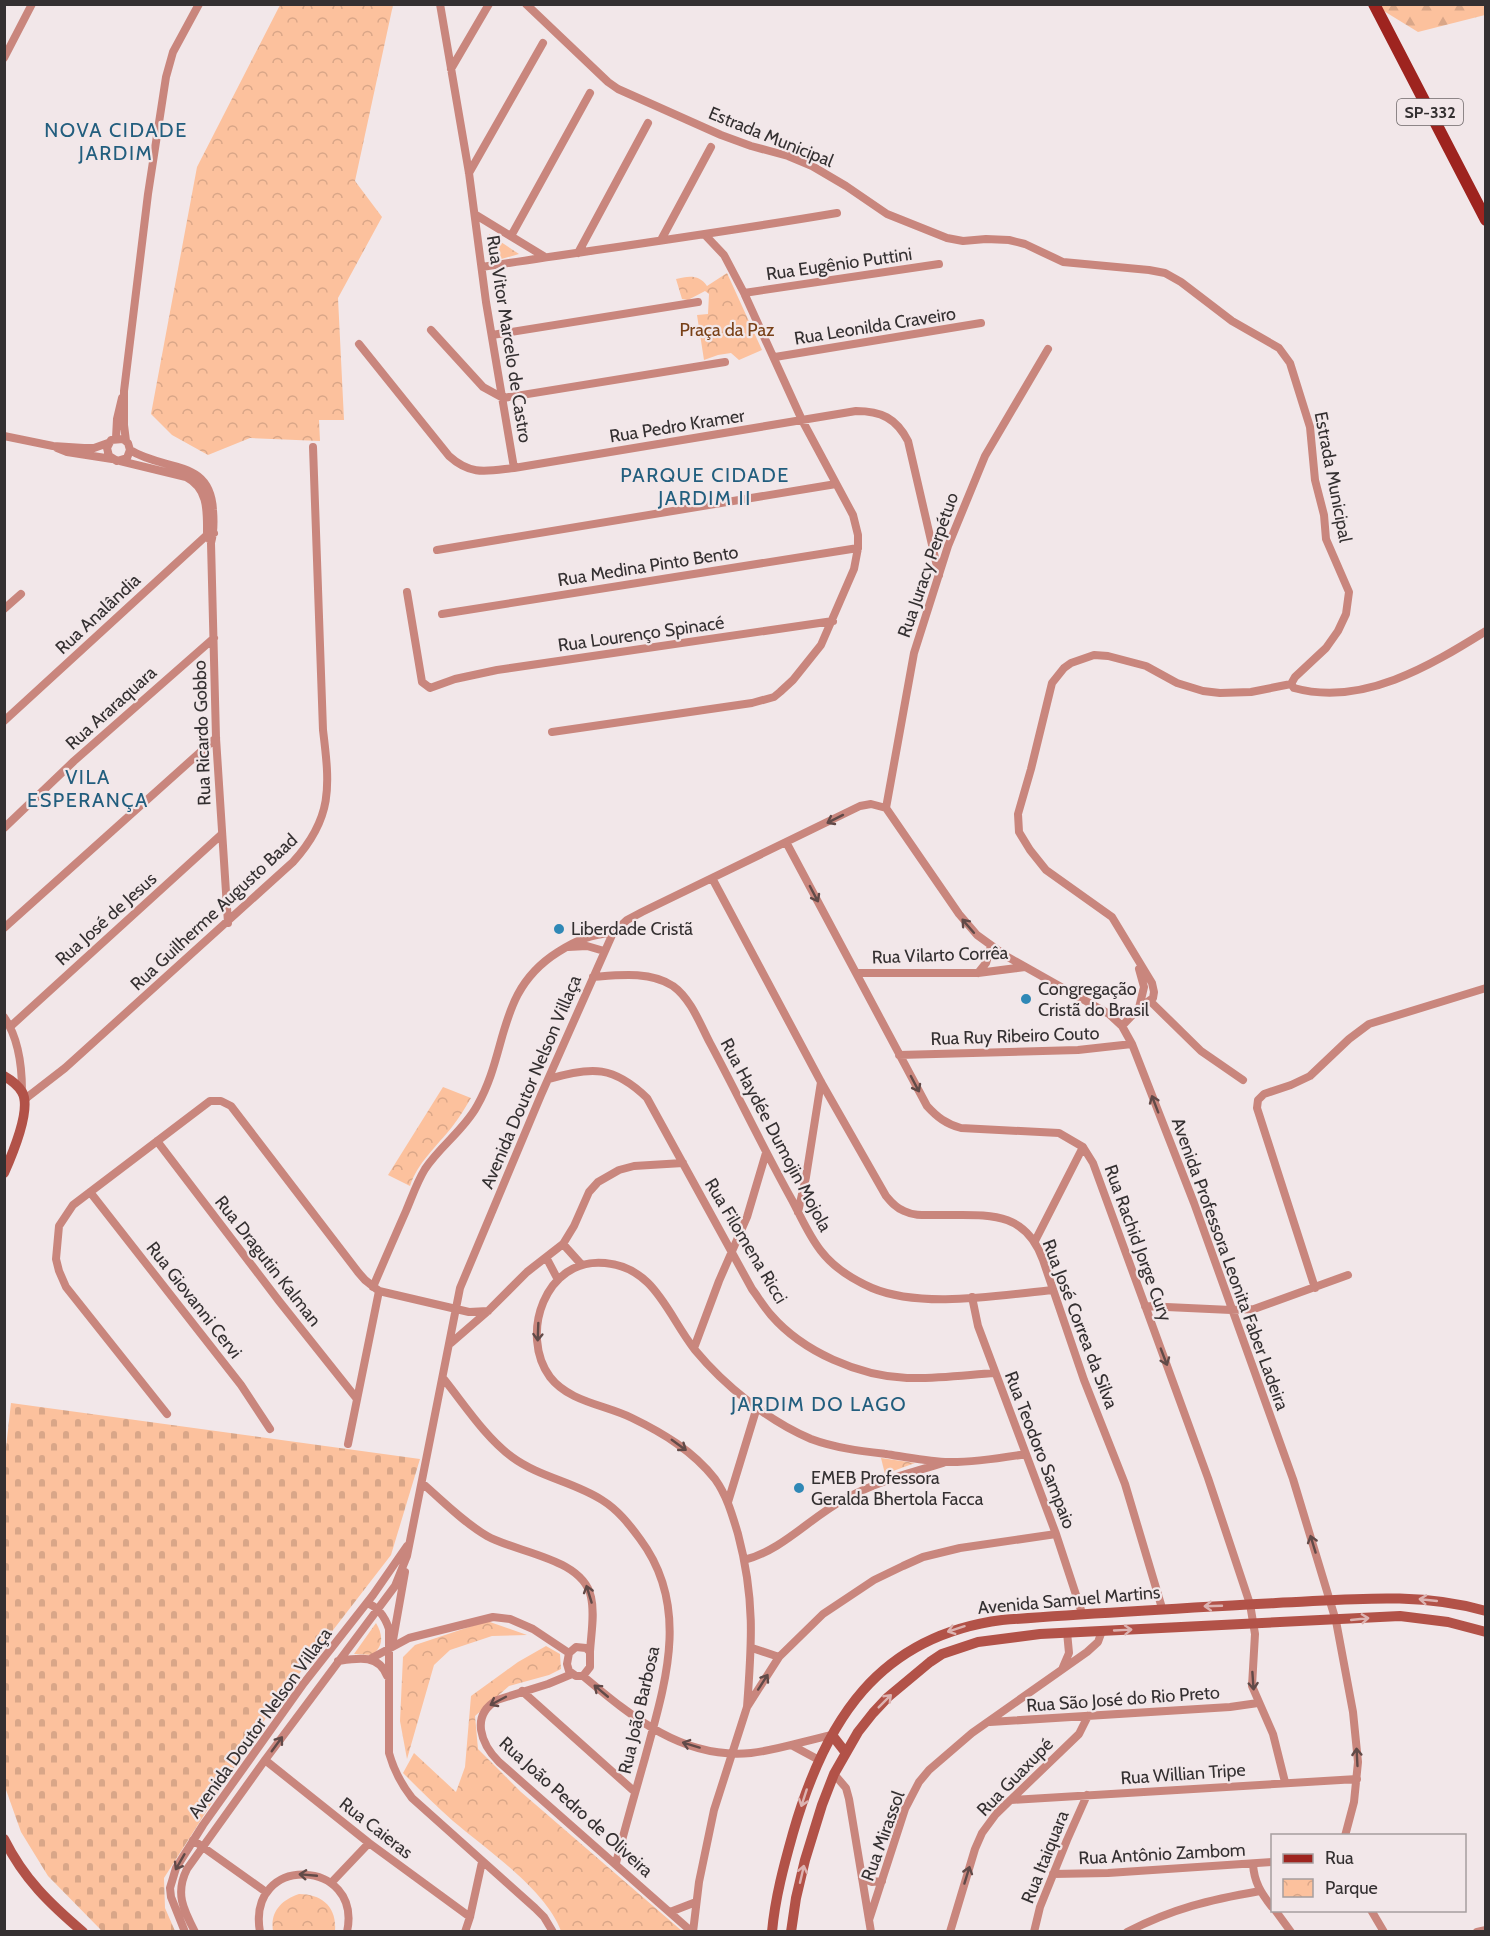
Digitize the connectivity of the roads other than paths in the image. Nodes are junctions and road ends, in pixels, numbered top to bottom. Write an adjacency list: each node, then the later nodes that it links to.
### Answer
1 (32, 4): 8 (street)
2 (199, 4): 33 (street)
3 (440, 4): 9 (street, Rua Vitor Marcelo de Castro)
4 (489, 4): 9 (street)
5 (526, 4): 57 (street, Estrada Municipal)
6 (1374, 4): 16 (main road, SP-332)
7 (543, 43): 13 (street)
8 (4, 58)
9 (452, 69): 13 (street, Rua Vitor Marcelo de Castro)
10 (590, 93): 17 (street)
11 (648, 123): 20 (street)
12 (711, 147): 19 (street)
13 (469, 173): 15 (street, Rua Vitor Marcelo de Castro)
14 (837, 213): 18 (street)
15 (476, 215): 17 (street, Rua Vitor Marcelo de Castro); 23 (street, Rua Vitor Marcelo de Castro)
16 (1485, 220)
17 (512, 236): 21 (street, Rua Vitor Marcelo de Castro)
18 (706, 236): 19 (street); 24 (street)
19 (661, 240): 20 (street)
20 (578, 253): 21 (street)
21 (545, 257): 23 (street)
22 (939, 264): 24 (street, Rua Eugênio Puttini)
23 (482, 267): 28 (street, Rua Vitor Marcelo de Castro)
24 (744, 293): 31 (street)
25 (698, 302): 28 (street)
26 (981, 324): 31 (street, Rua Leonilda Craveiro)
27 (431, 330): 34 (street)
28 (492, 335): 34 (street, Rua Vitor Marcelo de Castro)
29 (359, 344): 43 (street, Rua Pedro Kramer)
30 (1048, 349): 49 (street, Rua Juracy Perpétuo)
31 (775, 357): 35 (street)
32 (725, 362): 34 (street)
33 (124, 391): 37 (street); 38 (street)
34 (503, 398): 43 (street, Rua Vitor Marcelo de Castro)
35 (802, 420): 43 (street, Rua Pedro Kramer); 45 (street); 49 (street, Rua Pedro Kramer)
36 (4, 436): 39 (street)
37 (112, 441): 38 (street); 39 (street); 42 (street)
38 (126, 441): 41 (street)
39 (53, 446): 42 (street)
40 (313, 447): 66 (street, Rua Guilherme Augusto Baad)
41 (130, 450): 42 (street); 44 (street)
42 (116, 460): 44 (street)
43 (514, 468)
44 (195, 478): 46 (street, Rua Ricardo Gobbo)
45 (836, 484): 47 (street); 48 (street)
46 (210, 537): 56 (street, Rua Ricardo Gobbo); 58 (street, Rua Analândia)
47 (858, 548): 53 (street, Rua Medina Pinto Bento); 54 (street)
48 (437, 550)
49 (939, 575): 61 (street, Rua Juracy Perpétuo)
50 (407, 592): 54 (street, Rua Lourenço Spinacé)
51 (21, 594): 52 (street)
52 (4, 609)
53 (442, 614)
54 (833, 621): 59 (street)
55 (1485, 631): 57 (street)
56 (214, 638): 60 (street, Rua Ricardo Gobbo); 62 (street, Rua Araraquara)
57 (1291, 684): 72 (street)
58 (4, 721)
59 (552, 732)
60 (216, 738): 63 (street, Rua Ricardo Gobbo); 67 (street)
61 (886, 808): 64 (street, Avenida Doutor Nelson Villaça, one-way to 64); 69 (street, Avenida Professora Leonita Faber Ladeira, one-way to 61)
62 (4, 828)
63 (222, 834): 66 (street, Rua Ricardo Gobbo); 81 (street, Rua José de Jesus)
64 (786, 842): 65 (street, Avenida Doutor Nelson Villaça); 74 (street, one-way to 74)
65 (712, 878): 68 (street, Avenida Doutor Nelson Villaça); 88 (street, Rua José Correa da Silva)
66 (228, 923): 89 (street, Rua Guilherme Augusto Baad)
67 (4, 928)
68 (613, 933): 70 (street); 71 (street, Avenida Doutor Nelson Villaça)
69 (991, 946): 73 (street, Avenida Professora Leonita Faber Ladeira); 75 (street)
70 (564, 948): 71 (street); 105 (street)
71 (604, 951): 76 (street, Avenida Doutor Nelson Villaça)
72 (1135, 954): 78 (street); 79 (street)
73 (1025, 967): 75 (street, Rua Vilarto Corrêa); 82 (street, Avenida Professora Leonita Faber Ladeira)
74 (856, 973): 75 (street, Rua Vilarto Corrêa); 84 (street)
75 (978, 973)
76 (593, 977): 86 (street, Avenida Doutor Nelson Villaça); 92 (street, Rua Haydée Dumojin Mojola)
77 (1485, 988): 104 (street)
78 (1150, 1001): 79 (street); 87 (street)
79 (1139, 1008): 82 (street)
80 (4, 1017): 81 (street)
81 (11, 1026): 89 (street)
82 (1122, 1026): 83 (street, Avenida Professora Leonita Faber Ladeira)
83 (1132, 1044): 84 (street, Rua Ruy Ribeiro Couto); 110 (street, Avenida Professora Leonita Faber Ladeira, one-way to 83)
84 (899, 1055): 91 (street, one-way to 91)
85 (4, 1076): 89 (main road)
86 (549, 1079): 93 (street, Rua Filomena Ricci); 109 (street, Avenida Doutor Nelson Villaça)
87 (1243, 1080)
88 (821, 1082): 96 (street); 97 (street, Rua José Correa da Silva)
89 (23, 1095): 94 (main road)
90 (157, 1141): 95 (street); 105 (street); 116 (street, Rua Dragutin Kalman)
91 (1083, 1147): 97 (street); 108 (street, Rua Rachid Jorge Cury)
92 (766, 1154): 96 (street, Rua Haydée Dumojin Mojola); 99 (street)
93 (683, 1163): 98 (street); 99 (street, Rua Filomena Ricci)
94 (6, 1167)
95 (90, 1192): 118 (street); 119 (street, Rua Giovanni Cervi)
96 (798, 1212): 107 (street, Rua Haydée Dumojin Mojola)
97 (1035, 1240): 106 (street, Rua José Correa da Silva)
98 (563, 1244): 100 (street); 101 (street)
99 (732, 1253): 113 (street); 114 (street, Rua Filomena Ricci)
100 (546, 1257): 103 (street); 111 (street)
101 (581, 1264): 103 (street); 113 (street)
102 (1348, 1275): 104 (street)
103 (557, 1278): 124 (street, one-way to 124)
104 (1315, 1288): 110 (street)
105 (376, 1289): 109 (street); 116 (street)
106 (1053, 1290): 107 (street, Rua Haydée Dumojin Mojola); 134 (street, Rua José Correa da Silva)
107 (972, 1297): 114 (street, Rua Teodoro Sampaio)
108 (1144, 1306): 110 (street); 133 (street, Rua Rachid Jorge Cury, one-way to 133)
109 (455, 1309): 111 (street); 112 (street, Avenida Doutor Nelson Villaça)
110 (1231, 1310): 131 (street, Avenida Professora Leonita Faber Ladeira, one-way to 110)
111 (488, 1311): 112 (street)
112 (451, 1343): 115 (street, Avenida Doutor Nelson Villaça)
113 (694, 1348): 117 (street)
114 (995, 1373): 121 (street, Rua Teodoro Sampaio)
115 (443, 1378): 123 (street, Avenida Doutor Nelson Villaça); 164 (street, Rua João Barbosa)
116 (357, 1399): 120 (street)
117 (757, 1407): 122 (street); 124 (street)
118 (167, 1414)
119 (270, 1429)
120 (348, 1444)
121 (1026, 1454): 122 (street); 125 (street, Rua Teodoro Sampaio)
122 (946, 1462): 128 (street)
123 (422, 1483): 126 (street, Avenida Doutor Nelson Villaça); 150 (street, one-way to 123)
124 (728, 1502): 128 (street)
125 (1056, 1534): 137 (street, Rua Teodoro Sampaio); 152 (street)
126 (409, 1542): 127 (street, Avenida Doutor Nelson Villaça); 130 (street, Avenida Doutor Nelson Villaça)
127 (407, 1556): 129 (street, Avenida Doutor Nelson Villaça); 139 (street)
128 (744, 1560): 148 (street)
129 (395, 1586): 130 (street); 135 (street, Avenida Doutor Nelson Villaça); 139 (street)
130 (376, 1590): 132 (street, Avenida Doutor Nelson Villaça)
131 (1330, 1600): 133 (main road, Avenida Samuel Martins); 136 (main road, Avenida Samuel Martins, one-way to 131); 141 (street, Avenida Professora Leonita Faber Ladeira)
132 (367, 1603): 135 (street); 179 (street, Avenida Doutor Nelson Villaça)
133 (1250, 1604): 134 (main road, Avenida Samuel Martins, one-way to 134); 142 (street, Rua Rachid Jorge Cury)
134 (1162, 1608): 138 (main road, Avenida Samuel Martins)
135 (378, 1610): 149 (street); 154 (street, Avenida Doutor Nelson Villaça)
136 (1485, 1611)
137 (1082, 1613): 138 (main road, Avenida Samuel Martins); 140 (main road, Avenida Samuel Martins)
138 (1096, 1613): 143 (main road)
139 (397, 1615): 144 (street)
140 (1066, 1615): 145 (main road); 165 (main road, Avenida Samuel Martins, one-way to 165)
141 (1336, 1621): 142 (main road, Avenida Samuel Martins); 146 (main road, Avenida Samuel Martins, one-way to 146); 172 (street, Avenida Professora Leonita Faber Ladeira, one-way to 141)
142 (1253, 1623): 143 (main road, Avenida Samuel Martins, one-way to 142); 160 (street, Rua Rachid Jorge Cury, one-way to 160)
143 (1102, 1631): 145 (main road, Avenida Samuel Martins); 155 (street, Rua Mirassol)
144 (394, 1632): 147 (street); 149 (street)
145 (1067, 1632): 155 (street); 167 (main road, Avenida Samuel Martins, one-way to 145)
146 (1485, 1632)
147 (409, 1638): 149 (street); 151 (street)
148 (752, 1648): 152 (street); 161 (street)
149 (390, 1650): 153 (street); 158 (street)
150 (590, 1652): 151 (street); 157 (street)
151 (569, 1653): 156 (street)
152 (780, 1657): 161 (street, one-way to 152)
153 (370, 1659): 154 (street); 158 (street)
154 (338, 1661): 169 (street, Avenida Doutor Nelson Villaça, one-way to 154)
155 (1062, 1668): 163 (street, Rua Mirassol)
156 (572, 1674): 157 (street); 159 (street, Rua João Pedro de Oliveira)
157 (583, 1676): 164 (street, one-way to 157)
158 (389, 1681): 182 (street)
159 (522, 1691): 174 (street); 184 (street, Rua João Pedro de Oliveira, one-way to 184)
160 (1258, 1703): 162 (street, Rua São José do Rio Preto); 173 (street, Rua Rachid Jorge Cury)
161 (747, 1707): 168 (street)
162 (1088, 1716): 163 (street, Rua São José do Rio Preto); 176 (street, Rua Guaxupé)
163 (990, 1722): 188 (street, Rua Mirassol)
164 (652, 1730): 168 (street, one-way to 164); 174 (street, Rua João Barbosa)
165 (832, 1735): 166 (street); 167 (main road); 170 (main road, Avenida Samuel Martins)
166 (793, 1746): 168 (street); 170 (street)
167 (846, 1753): 171 (main road, Avenida Samuel Martins)
168 (733, 1754): 192 (street)
169 (265, 1760): 180 (street, Rua Caieras); 181 (street, Avenida Doutor Nelson Villaça)
170 (819, 1760): 171 (main road); 210 (main road, Avenida Samuel Martins, one-way to 210)
171 (834, 1774): 187 (street); 211 (main road, Avenida Samuel Martins, one-way to 171)
172 (1357, 1779): 173 (street, Rua Willian Tripe); 177 (street, Avenida Professora Leonita Faber Ladeira)
173 (1285, 1782): 175 (street, Rua Willian Tripe)
174 (635, 1792): 184 (street, Rua João Barbosa)
175 (1087, 1795): 176 (street, Rua Willian Tripe); 186 (street, Rua Itaiquara)
176 (1011, 1800): 213 (street, Rua Guaxupé, one-way to 176)
177 (1345, 1834)
178 (4, 1839): 198 (main road)
179 (193, 1840): 181 (street); 203 (street, Avenida Doutor Nelson Villaça, one-way to 203)
180 (369, 1843): 189 (street); 197 (street, Rua Caieras)
181 (202, 1846): 191 (street); 204 (street, Avenida Doutor Nelson Villaça)
182 (482, 1862): 197 (street); 208 (street)
183 (1271, 1862): 185 (street, Rua Antônio Zambom)
184 (616, 1863): 194 (street, Rua João Pedro de Oliveira)
185 (1253, 1864): 186 (street, Rua Antônio Zambom); 190 (street)
186 (1053, 1874): 214 (street, Rua Itaiquara)
187 (861, 1878): 188 (street); 199 (street)
188 (882, 1881): 199 (street, Rua Mirassol)
189 (331, 1883): 191 (street, one-way to 191); 206 (street)
190 (1260, 1891): 193 (street); 215 (street)
191 (266, 1892): 205 (street)
192 (696, 1902): 194 (street); 209 (street)
193 (1271, 1906)
194 (670, 1912): 209 (street, Rua João Pedro de Oliveira)
195 (1276, 1912): 216 (street)
196 (1372, 1912): 217 (street)
197 (470, 1917): 207 (street)
198 (67, 1918): 201 (street); 202 (main road)
199 (869, 1920): 212 (street)
200 (1485, 1930): 218 (street)
201 (72, 1932)
202 (83, 1932)
203 (185, 1932)
204 (195, 1932)
205 (260, 1932)
206 (347, 1932)
207 (465, 1932)
208 (553, 1932)
209 (692, 1932)
210 (772, 1932)
211 (791, 1932)
212 (871, 1932)
213 (950, 1932)
214 (1034, 1932)
215 (1127, 1932)
216 (1291, 1932)
217 (1384, 1932)
218 (1477, 1932)

